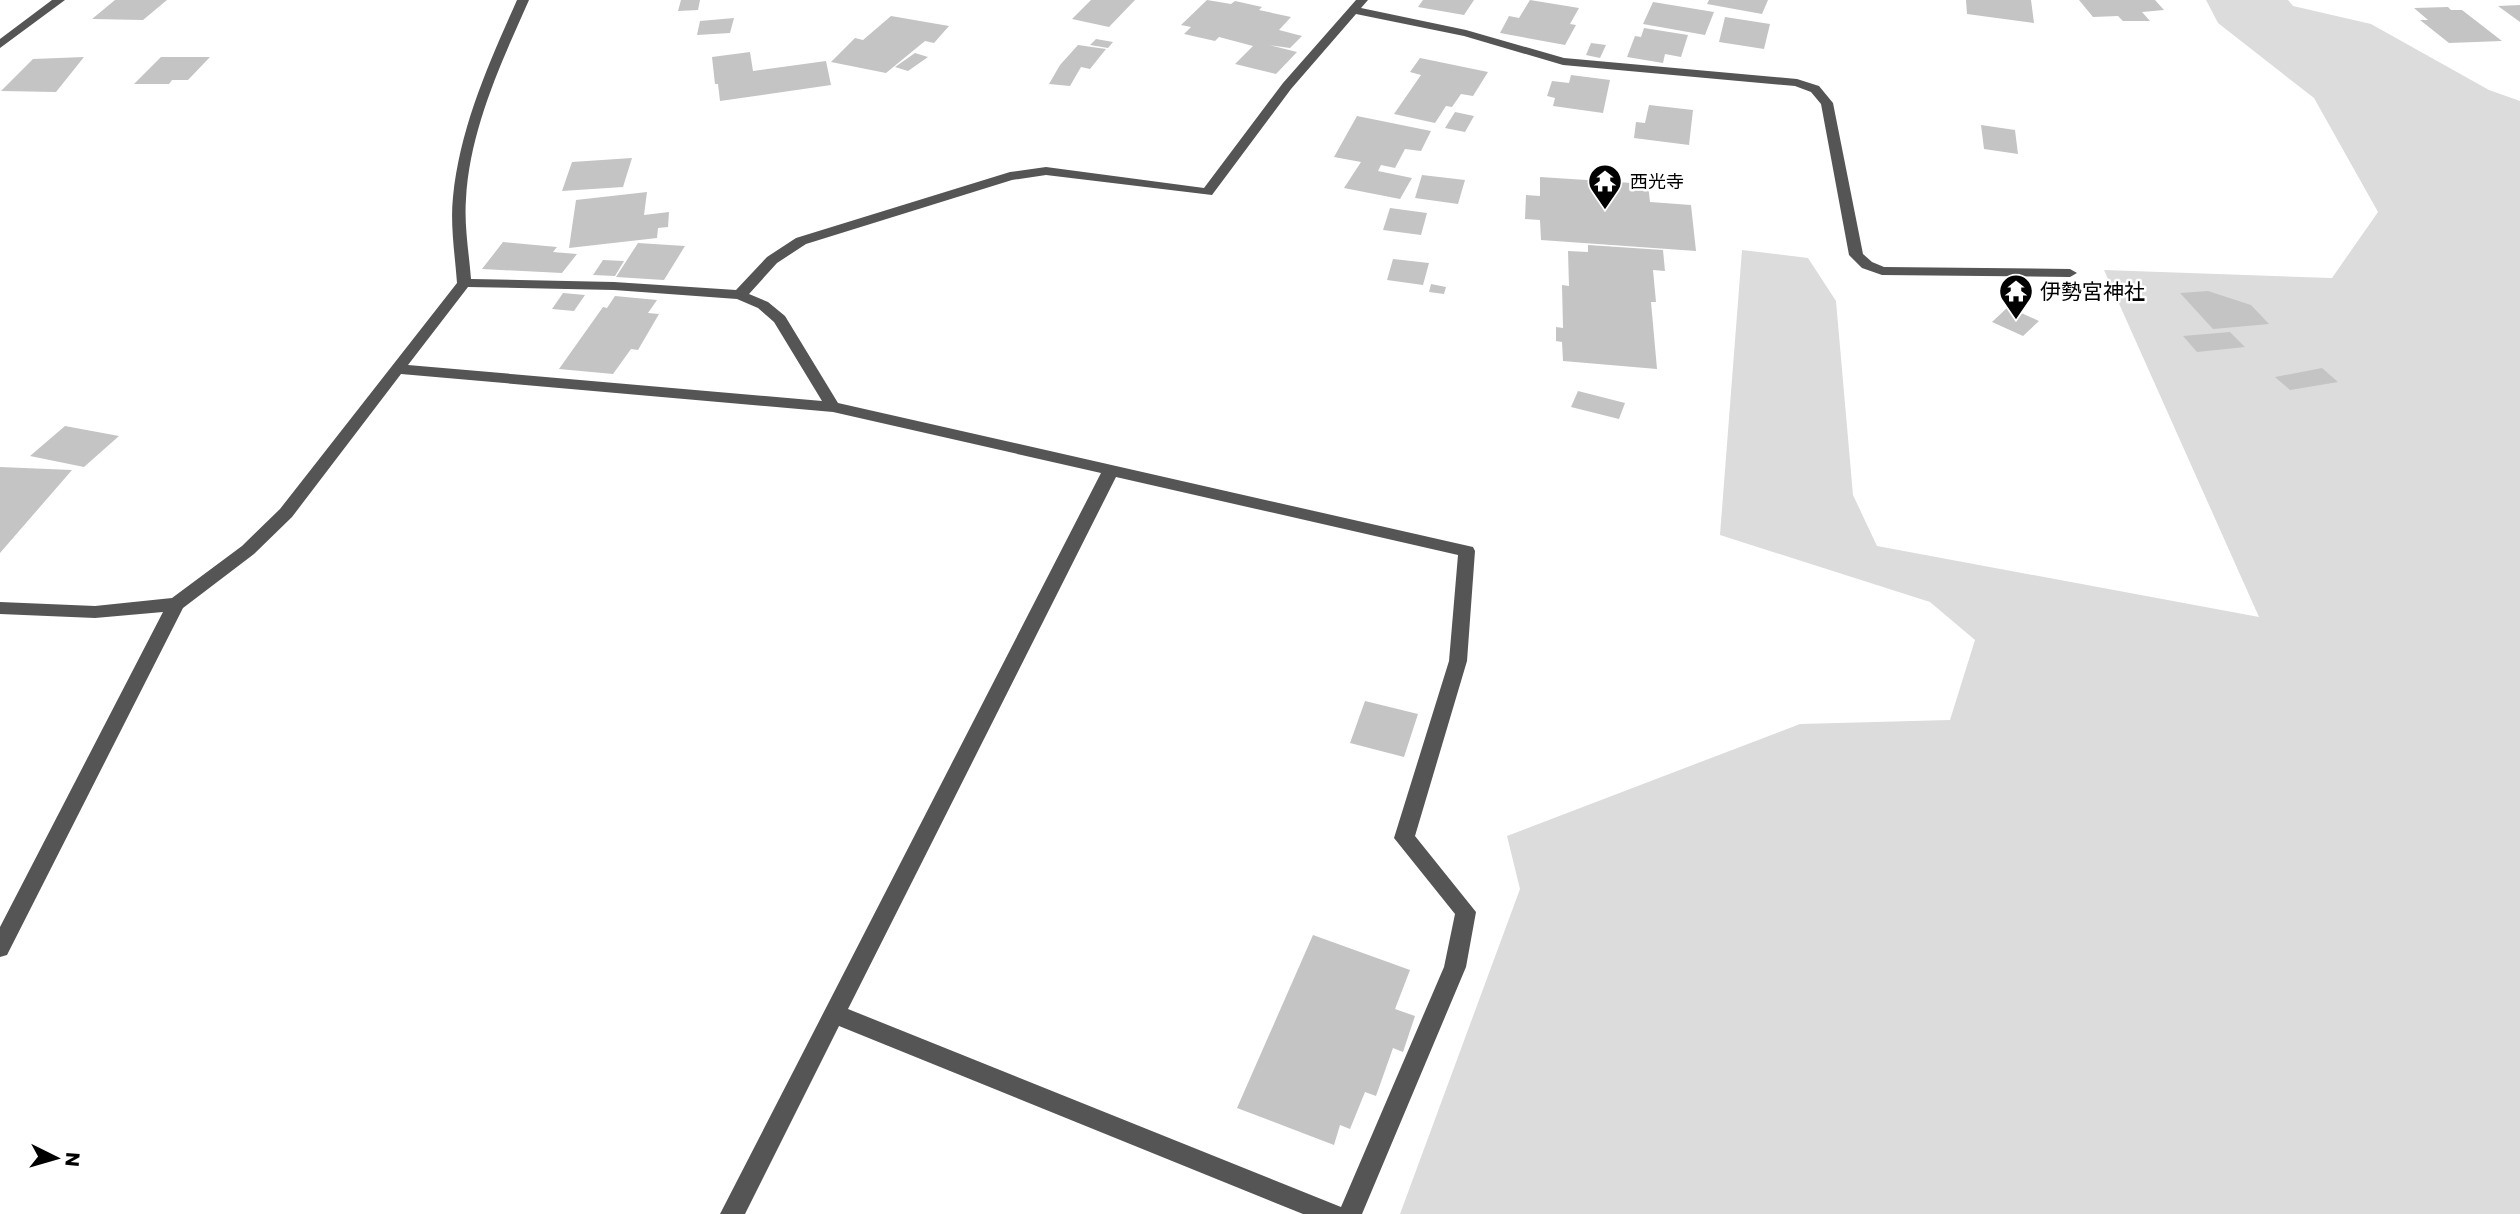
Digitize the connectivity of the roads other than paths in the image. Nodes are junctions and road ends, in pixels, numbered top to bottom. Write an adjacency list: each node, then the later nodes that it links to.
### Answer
1 (59, 0): 4 (street)
2 (523, 0): 6 (street)
3 (1357, 5): 5 (street); 7 (street)
4 (0, 45)
5 (2070, 273)
6 (464, 283): 7 (street); 8 (street)
7 (740, 295): 9 (street)
8 (396, 369): 9 (street); 11 (street)
9 (833, 407): 10 (street)
10 (1111, 470): 14 (street); 17 (street)
11 (176, 604): 12 (street); 13 (street)
12 (0, 608)
13 (0, 948)
14 (834, 1014): 15 (street); 16 (street)
15 (732, 1214)
16 (1332, 1214)
17 (1350, 1214)

